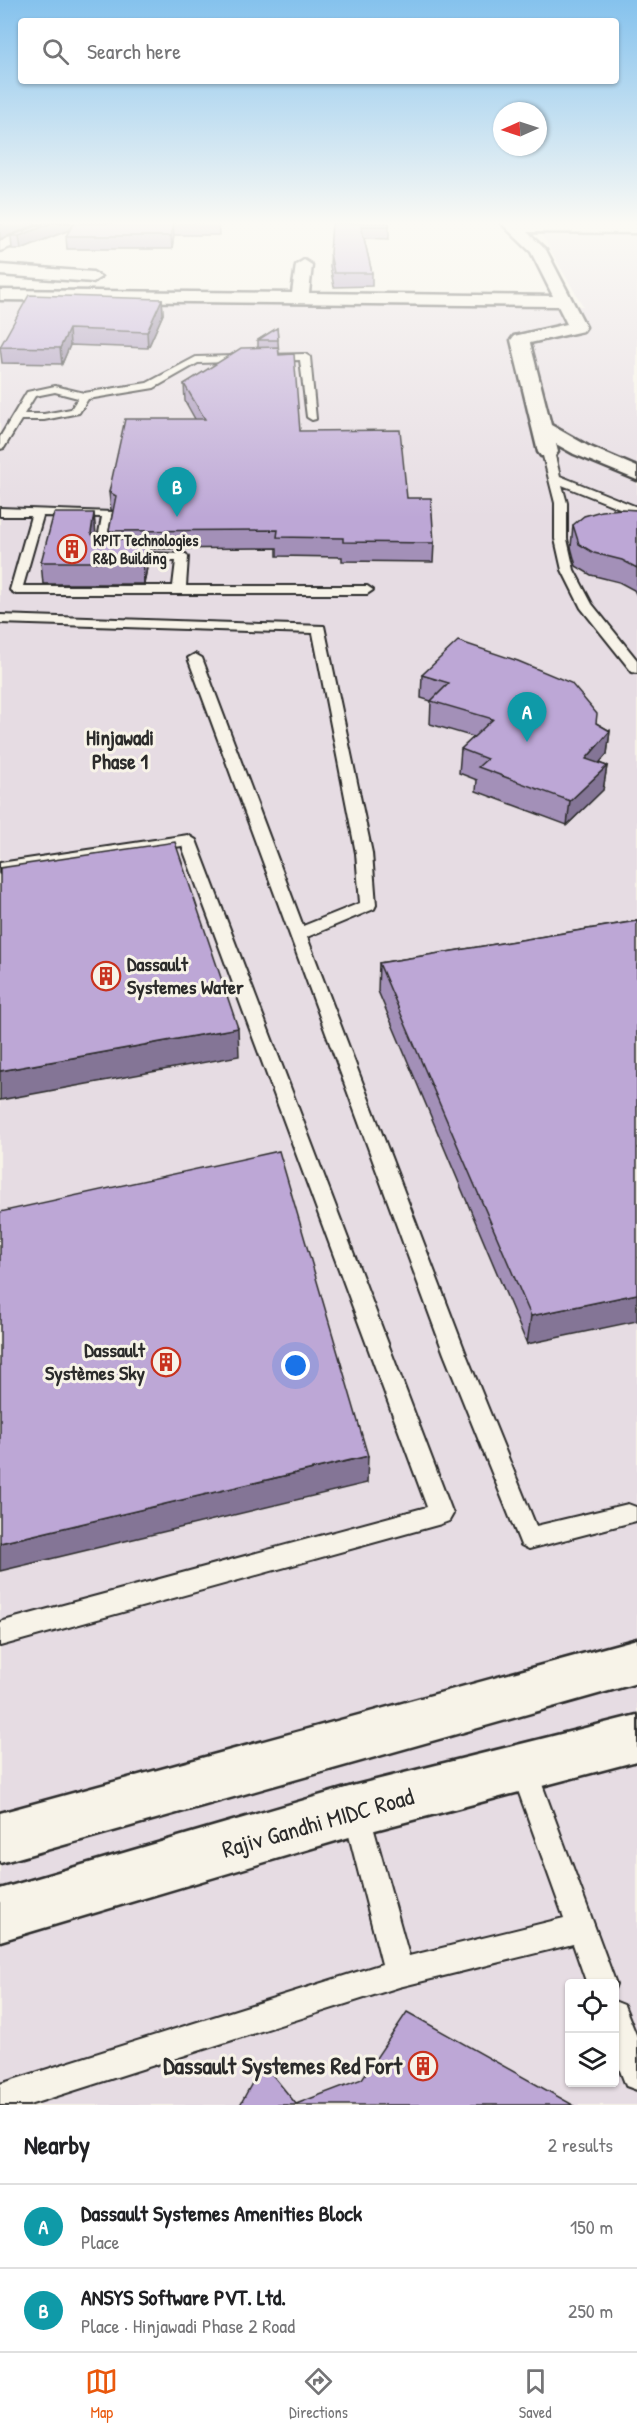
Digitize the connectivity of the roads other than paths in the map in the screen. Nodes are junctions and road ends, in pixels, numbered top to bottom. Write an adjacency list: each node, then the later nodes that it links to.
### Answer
1 (574, 321): 5 (street)
2 (84, 396): 3 (lane); 3 (lane); 4 (lane)
3 (18, 417): 6 (lane)
4 (312, 417)
5 (542, 428): 7 (street); 8 (street)
6 (0, 446)
7 (548, 452): 9 (lane)
8 (637, 474)
9 (555, 478): 10 (lane); 17 (lane)
10 (637, 511)
11 (0, 512): 12 (lane)
12 (38, 512): 14 (lane); 14 (lane)
13 (367, 590): 14 (lane)
14 (179, 591)
15 (0, 619): 19 (lane)
16 (195, 658): 19 (lane)
17 (637, 669)
18 (0, 867): 21 (lane)
19 (298, 934): 20 (lane)
20 (628, 1514)
21 (0, 1634)
22 (637, 1661): 26 (street)
23 (637, 1738): 24 (street, Rajiv Gandhi MIDC Road)
24 (523, 1768): 25 (street, Rajiv Gandhi MIDC Road); 28 (lane)
25 (356, 1810): 27 (street, Rajiv Gandhi MIDC Road); 29 (lane)
26 (0, 1838)
27 (0, 1915)
28 (581, 1928): 29 (lane); 30 (lane)
29 (399, 1973): 33 (lane)
30 (600, 1979)
31 (619, 2026): 32 (lane)
32 (637, 2074)
33 (0, 2100): 34 (lane)
34 (1, 2105)

